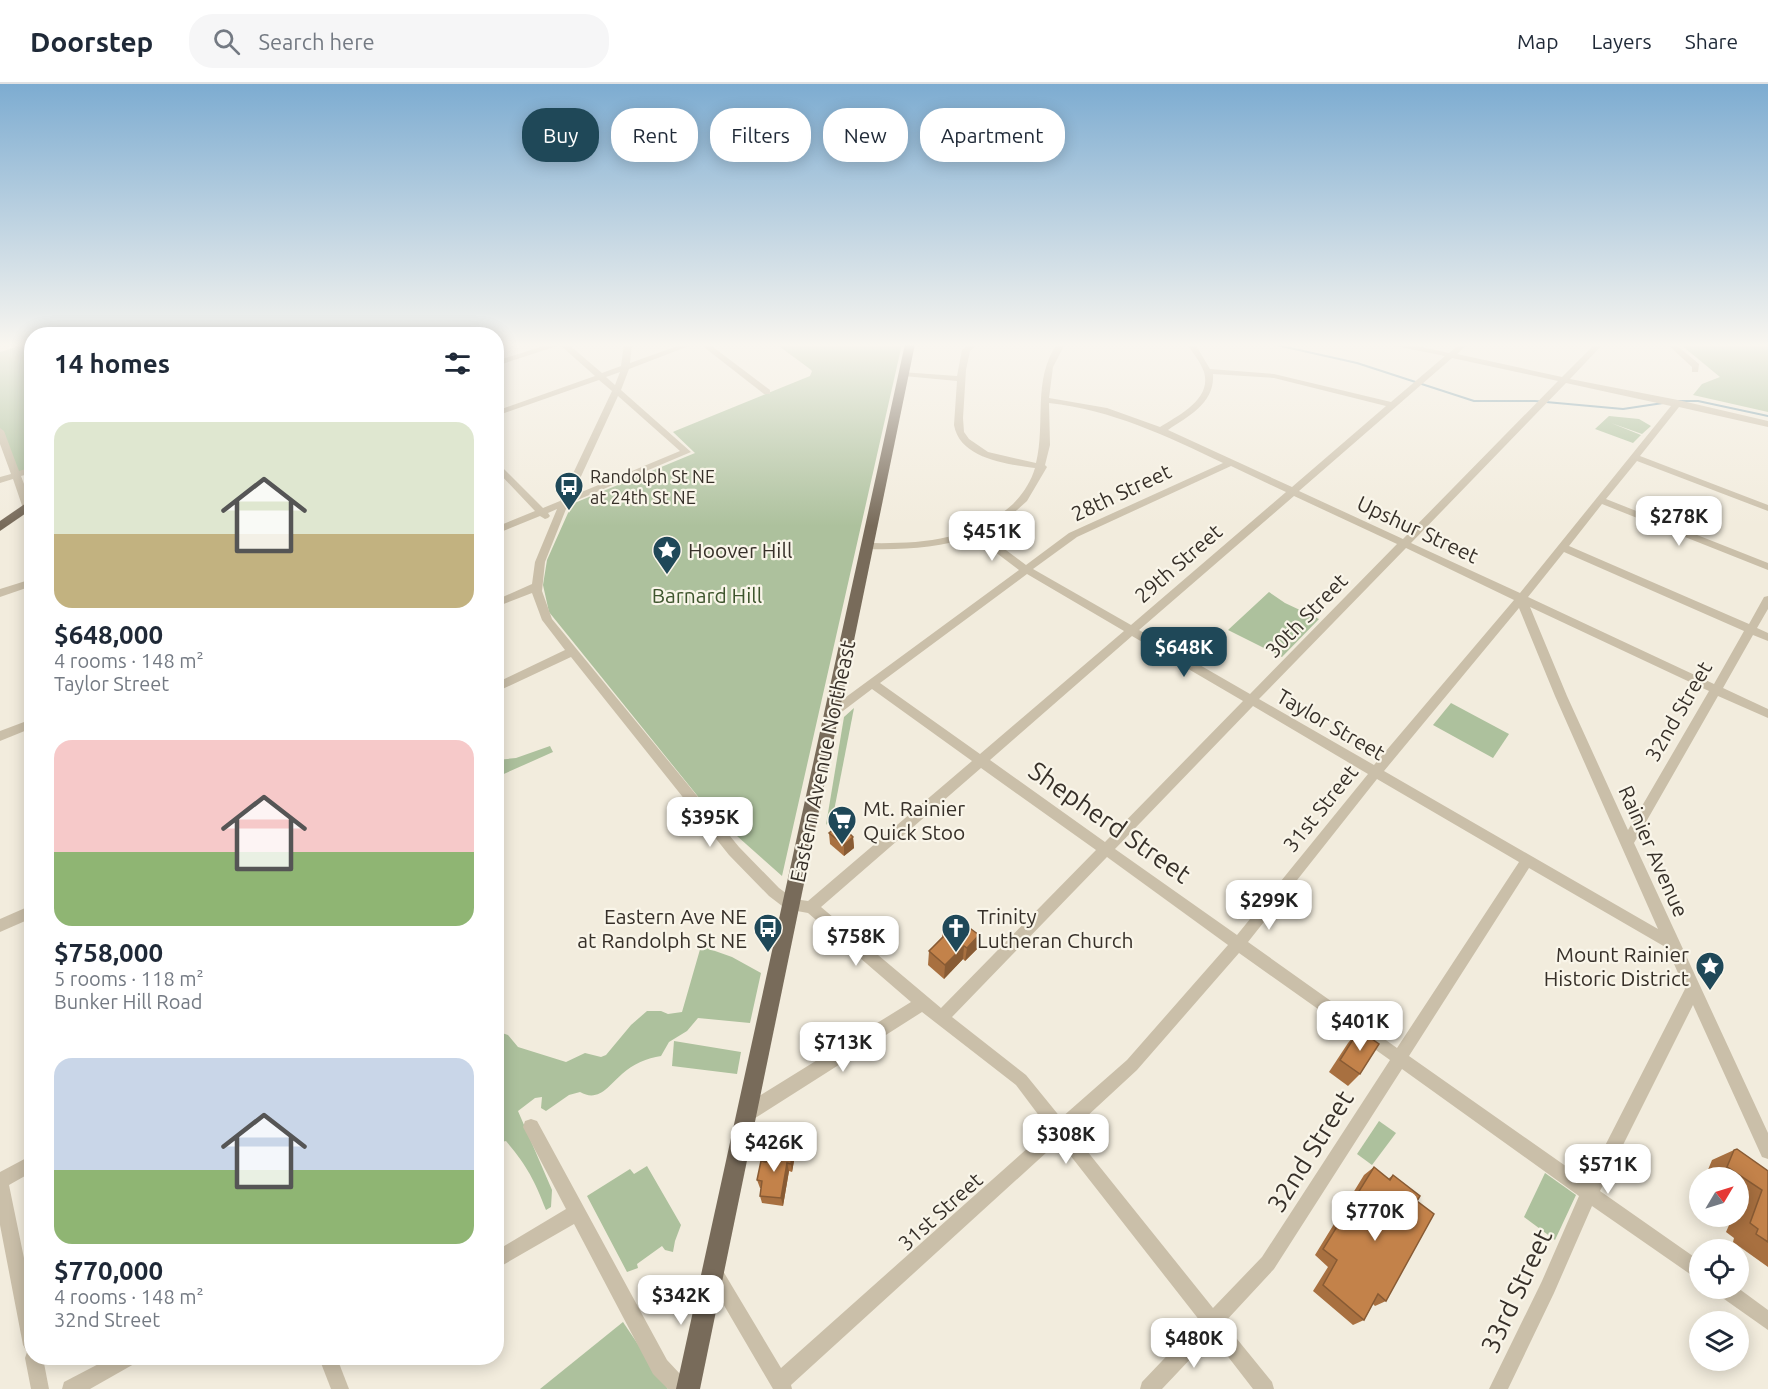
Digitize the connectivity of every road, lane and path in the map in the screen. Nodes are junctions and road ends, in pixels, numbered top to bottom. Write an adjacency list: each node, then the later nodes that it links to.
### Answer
1 (521, 405): 13 (street)
2 (609, 405): 27 (street)
3 (633, 405): 27 (street)
4 (897, 405): 36 (main road, Eastern Avenue Northeast)
5 (959, 405): 19 (street)
6 (1045, 405): 19 (street)
7 (1088, 405): 15 (street, Upshur Street)
8 (1196, 405): 15 (street)
9 (1392, 405): 24 (street, 29th Street)
10 (1539, 405): 35 (street, 30th Street)
11 (1676, 405): 17 (street, 31st Street)
12 (1687, 405): 14 (street)
13 (504, 411)
14 (1768, 423)
15 (1161, 430): 18 (street, Upshur Street)
16 (0, 431): 22 (street)
17 (1635, 457): 26 (street, 31st Street); 28 (street)
18 (1230, 463): 24 (street, Upshur Street); 39 (street, 28th Street)
19 (1042, 467): 34 (street)
20 (24, 472): 22 (street)
21 (504, 473): 30 (street)
22 (16, 475): 23 (street); 25 (street)
23 (0, 480)
24 (1291, 491): 35 (street, Upshur Street); 47 (street, 29th Street)
25 (24, 493)
26 (1601, 500): 37 (street, 31st Street); 38 (street)
27 (564, 503): 30 (street); 31 (street)
28 (1768, 508)
29 (24, 509): 32 (main road)
30 (541, 512): 31 (street); 33 (street)
31 (554, 526): 41 (street)
32 (0, 527)
33 (504, 528)
34 (975, 532): 36 (street); 39 (street, Taylor Street)
35 (1403, 544): 43 (street, Upshur Street); 53 (street, 30th Street)
36 (867, 546): 54 (main road, Eastern Avenue Northeast)
37 (1562, 548): 43 (street, 31st Street); 46 (street)
38 (1768, 567)
39 (1025, 569): 47 (street, Taylor Street); 51 (street, 28th Street)
40 (24, 585): 42 (street)
41 (536, 587): 45 (street); 49 (street)
42 (0, 593)
43 (1521, 599): 52 (street, Upshur Street); 59 (street, 31st Street); 60 (street, Rainier Avenue)
44 (1768, 600): 46 (street, 32nd Street)
45 (504, 601)
46 (1751, 629): 48 (street); 52 (street, 32nd Street)
47 (1130, 630): 53 (street, Taylor Street); 58 (street, 29th Street)
48 (1768, 637)
49 (571, 652): 50 (street); 63 (street)
50 (504, 684)
51 (873, 684): 54 (street, 28th Street); 58 (street, Shepherd Street)
52 (1716, 690): 55 (street, Upshur Street); 60 (street, 32nd Street)
53 (1252, 701): 59 (street, Taylor Street); 61 (street, 30th Street)
54 (831, 714): 63 (main road, Eastern Avenue Northeast)
55 (1768, 714)
56 (24, 726): 57 (street)
57 (0, 736)
58 (980, 761): 61 (street, Shepherd Street); 64 (street, 29th Street)
59 (1375, 772): 62 (street, Taylor Street); 67 (street, 31st Street)
60 (1628, 843): 68 (street, Rainier Avenue)
61 (1105, 850): 67 (street, Shepherd Street); 71 (street, 30th Street)
62 (1527, 860): 68 (street, Taylor Street); 72 (street, 32nd Street)
63 (791, 905): 64 (street); 73 (main road, Eastern Avenue Northeast)
64 (811, 907): 70 (street)
65 (24, 915): 66 (street)
66 (0, 926)
67 (1238, 944): 72 (street, Shepherd Street); 75 (street, 31st Street)
68 (1672, 944): 69 (street, Rainier Avenue)
69 (1693, 989): 76 (street, Rainier Avenue); 79 (street, 33rd Street)
70 (923, 1003): 71 (street); 73 (street)
71 (942, 1017): 75 (street)
72 (1401, 1059): 79 (street, Shepherd Street); 87 (street, 32nd Street)
73 (747, 1114): 83 (main road, Eastern Avenue Northeast)
74 (531, 1127): 80 (street)
75 (1062, 1130): 87 (street); 91 (street, 31st Street)
76 (1768, 1151)
77 (24, 1168): 78 (street)
78 (0, 1181): 85 (street)
79 (1589, 1194): 82 (street, Shepherd Street); 98 (street, 33rd Street)
80 (577, 1212): 81 (street); 95 (street)
81 (504, 1256)
82 (1689, 1264)
83 (713, 1271): 91 (street); 95 (main road, Eastern Avenue Northeast)
84 (1738, 1299): 86 (street)
85 (24, 1304)
86 (1768, 1321)
87 (1212, 1323): 96 (street, 32nd Street); 97 (street)
88 (35, 1365): 92 (street)
89 (115, 1365): 93 (street)
90 (334, 1365): 94 (street)
91 (782, 1386)
92 (40, 1389)
93 (72, 1389)
94 (340, 1389)
95 (687, 1389)
96 (1149, 1389)
97 (1265, 1389)
98 (1498, 1389)

